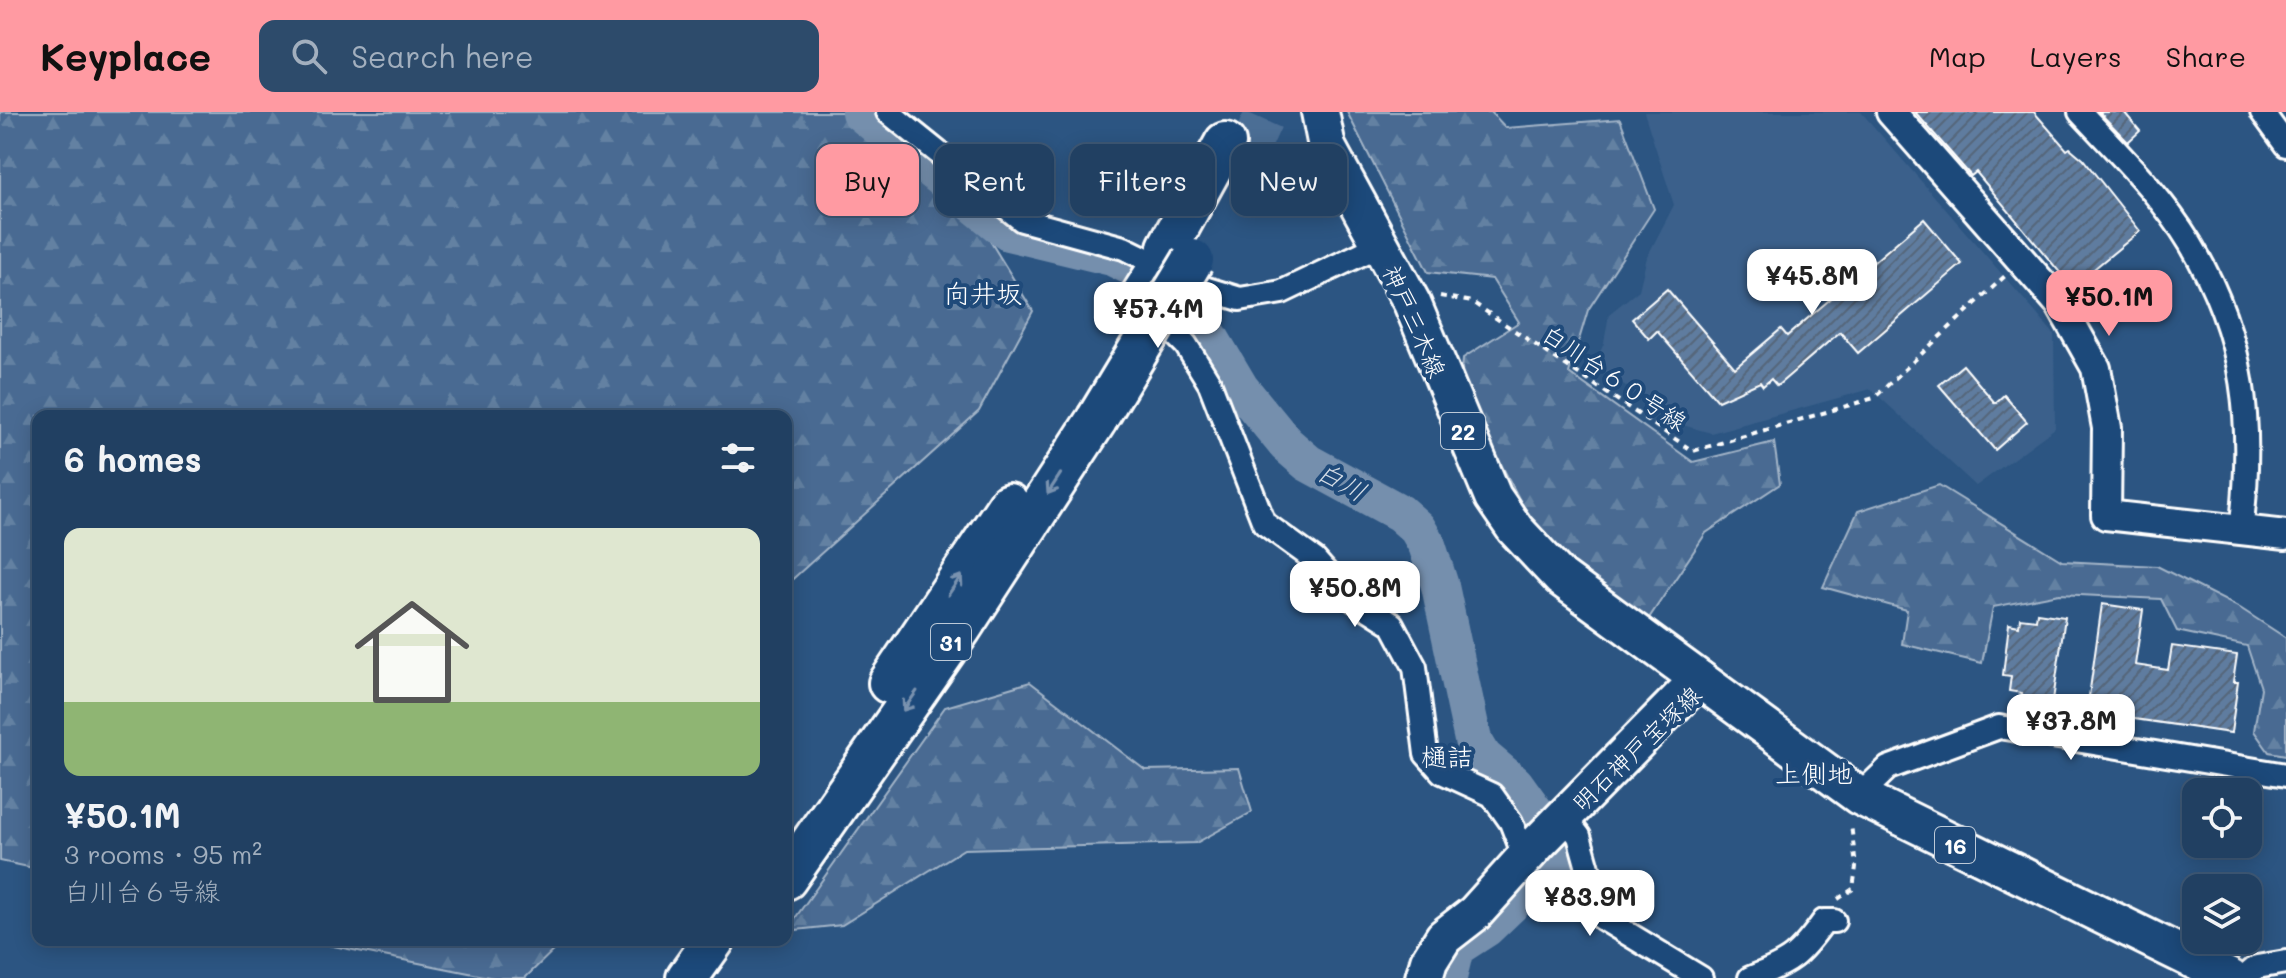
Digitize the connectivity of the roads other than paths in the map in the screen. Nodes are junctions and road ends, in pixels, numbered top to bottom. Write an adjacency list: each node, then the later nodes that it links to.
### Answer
1 (888, 112): 9 (street)
2 (1320, 112): 8 (main road, 神戸三木線 / 22)
3 (1891, 112): 10 (street)
4 (2080, 112): 10 (street)
5 (2262, 112): 6 (street)
6 (2286, 145)
7 (1231, 157): 9 (highway, 31)
8 (1380, 245): 9 (street); 12 (main road, 神戸三木線 / 22)
9 (1171, 256): 16 (street); 17 (highway, 31, bridge)
10 (2241, 531): 11 (street)
11 (2286, 535)
12 (1699, 679): 14 (main road, 明石神戸宝塚線 / 16); 15 (main road, 明石神戸宝塚線)
13 (2286, 775): 14 (street)
14 (1852, 791): 27 (main road, 明石神戸宝塚線 / 16)
15 (1565, 818): 16 (main road, 明石神戸宝塚線); 25 (street)
16 (1531, 850): 24 (main road, 明石神戸宝塚線)
17 (792, 855)
18 (1829, 921): 26 (street)
19 (710, 946): 22 (highway)
20 (740, 946): 23 (highway)
21 (2286, 962): 28 (street)
22 (687, 978)
23 (718, 978)
24 (1424, 978)
25 (1701, 978)
26 (1750, 978)
27 (2230, 978)
28 (2244, 978)

